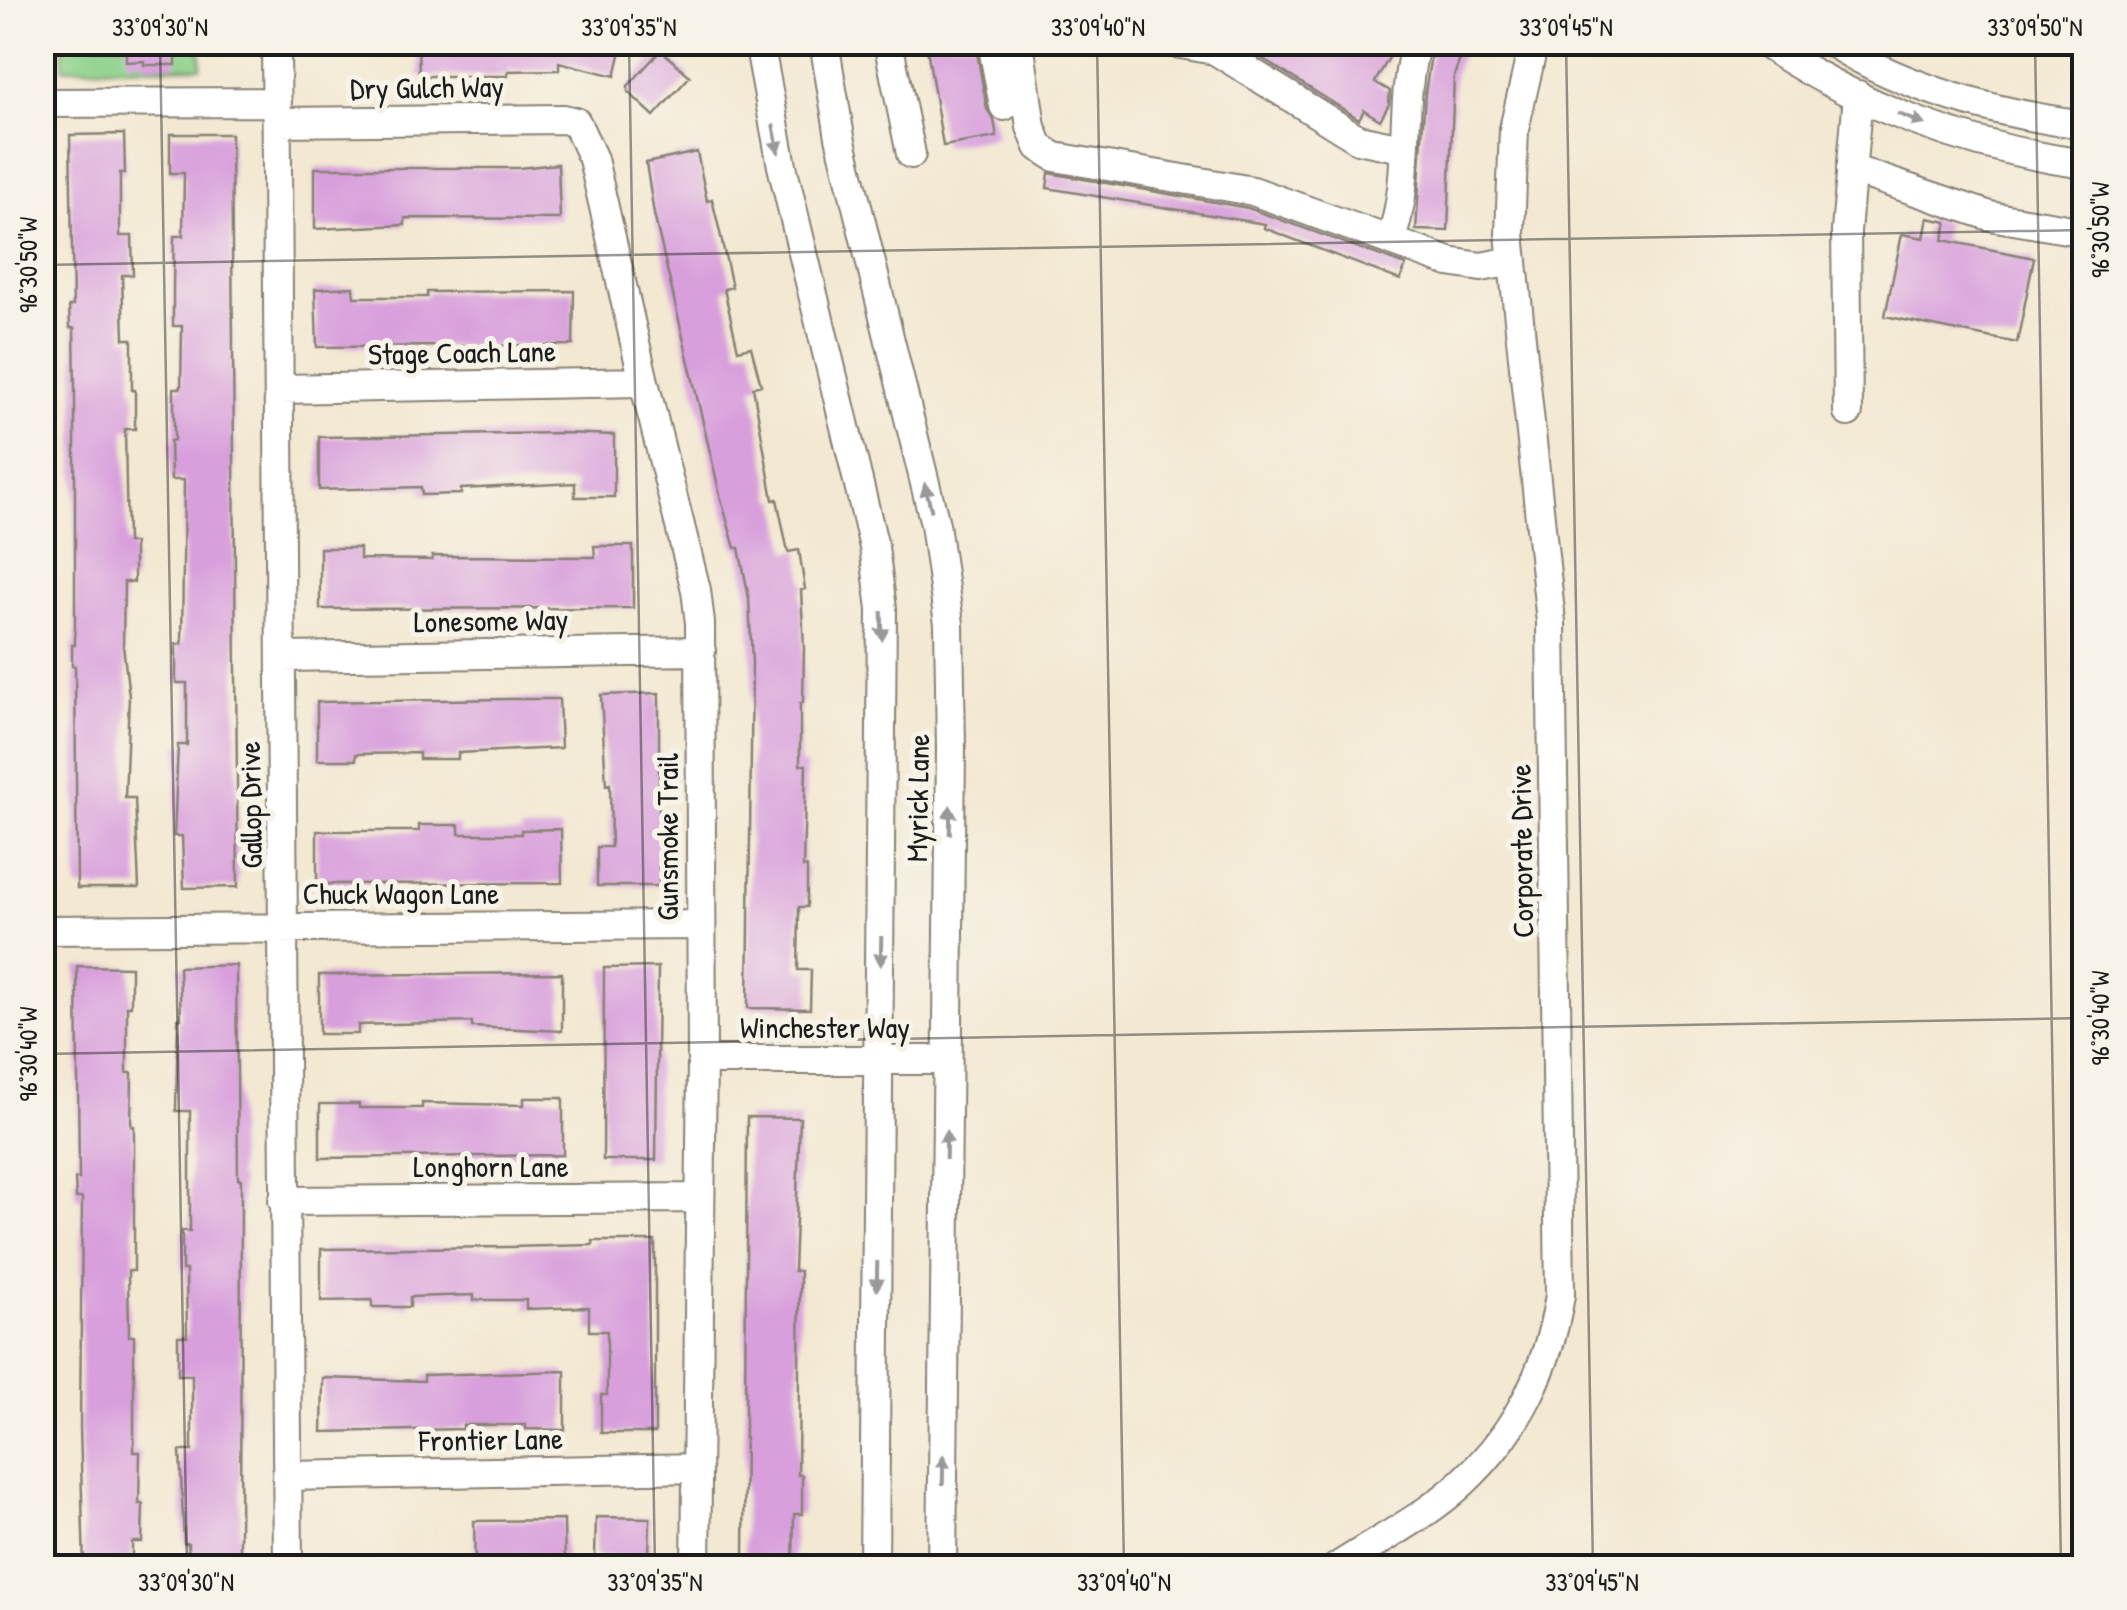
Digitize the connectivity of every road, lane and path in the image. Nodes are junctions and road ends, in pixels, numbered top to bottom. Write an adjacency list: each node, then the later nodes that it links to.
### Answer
1 (276, 42): 15 (street, Gallop Drive)
2 (759, 42): 34 (street, Myrick Lane, one-way to 34)
3 (824, 42): 35 (street, Myrick Lane, one-way to 3)
4 (888, 42): 19 (street)
5 (992, 42): 14 (street)
6 (1018, 42): 23 (street)
7 (1168, 42): 18 (street)
8 (1416, 42): 18 (street)
9 (1534, 42): 24 (street, Corporate Drive)
10 (1763, 42): 12 (street)
11 (1831, 42): 17 (street)
12 (1858, 96): 20 (street, one-way to 20); 21 (street)
13 (42, 103): 15 (street, Dry Gulch Way)
14 (1004, 106)
15 (277, 112): 16 (street, Dry Gulch Way); 26 (street, Gallop Drive)
16 (576, 122): 25 (street, Gunsmoke Trail)
17 (2084, 125)
18 (1402, 148): 23 (street)
19 (910, 154)
20 (2084, 164)
21 (1851, 169): 22 (street); 27 (street)
22 (2084, 232)
23 (1391, 239): 24 (street)
24 (1514, 261): 44 (street, Corporate Drive)
25 (644, 382): 26 (street, Stage Coach Lane); 28 (street, Gunsmoke Trail)
26 (281, 389): 29 (street, Gallop Drive)
27 (1848, 412)
28 (701, 651): 29 (street, Lonesome Way); 30 (street, Gunsmoke Trail)
29 (282, 656): 31 (street, Gallop Drive)
30 (701, 925): 31 (street, Chuck Wagon Lane); 33 (street, Gunsmoke Trail)
31 (284, 928): 32 (street, Chuck Wagon Lane); 37 (street, Gallop Drive)
32 (42, 930)
33 (702, 1060): 34 (street, Winchester Way); 36 (street, Gunsmoke Trail)
34 (880, 1060): 35 (street, Winchester Way); 42 (street, Myrick Lane, one-way to 42)
35 (947, 1060): 43 (street, Myrick Lane, one-way to 35)
36 (699, 1198): 37 (street, Longhorn Lane); 38 (street, Gunsmoke Trail)
37 (283, 1201): 39 (street, Gallop Drive)
38 (697, 1468): 39 (street, Frontier Lane); 41 (street, Gunsmoke Trail)
39 (287, 1476): 40 (street, Gallop Drive)
40 (288, 1568)
41 (696, 1568)
42 (874, 1568)
43 (942, 1568)
44 (1336, 1568)

